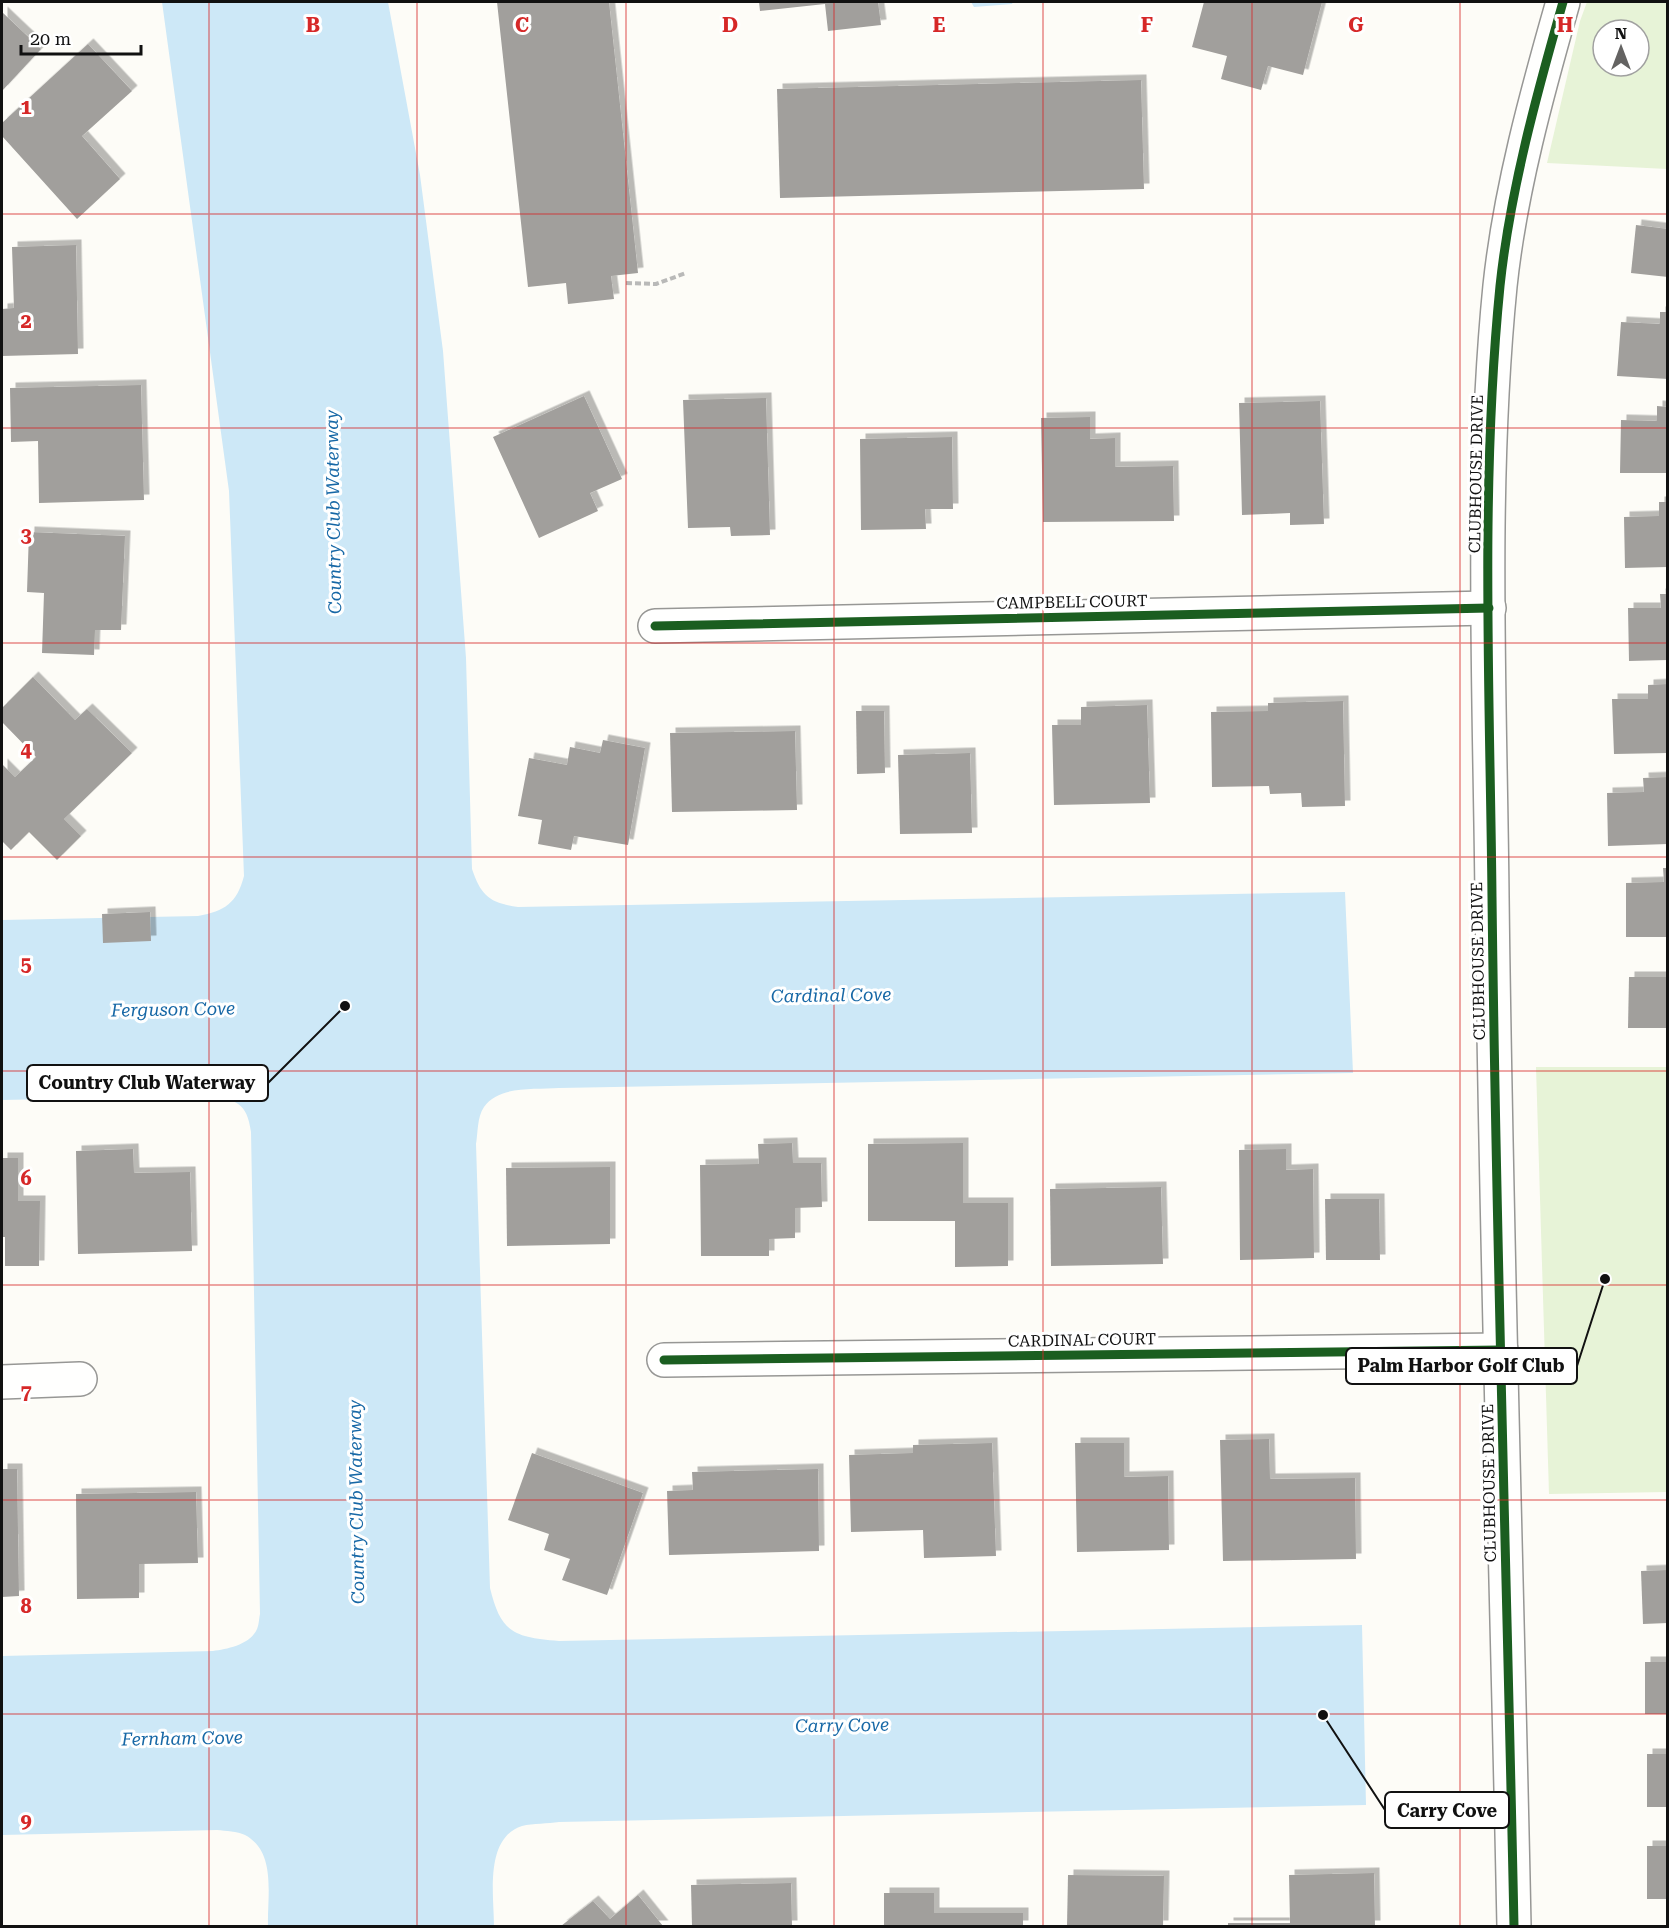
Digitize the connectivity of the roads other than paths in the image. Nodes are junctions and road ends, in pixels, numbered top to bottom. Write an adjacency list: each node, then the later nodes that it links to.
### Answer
1 (1563, 2): 2 (street, CLUBHOUSE DRIVE)
2 (1489, 608): 3 (street, CAMPBELL COURT); 4 (street, CLUBHOUSE DRIVE)
3 (655, 626)
4 (1501, 1350): 5 (street, CARDINAL COURT); 8 (street, CLUBHOUSE DRIVE)
5 (664, 1360)
6 (80, 1379): 7 (street)
7 (2, 1382)
8 (1514, 1926)

